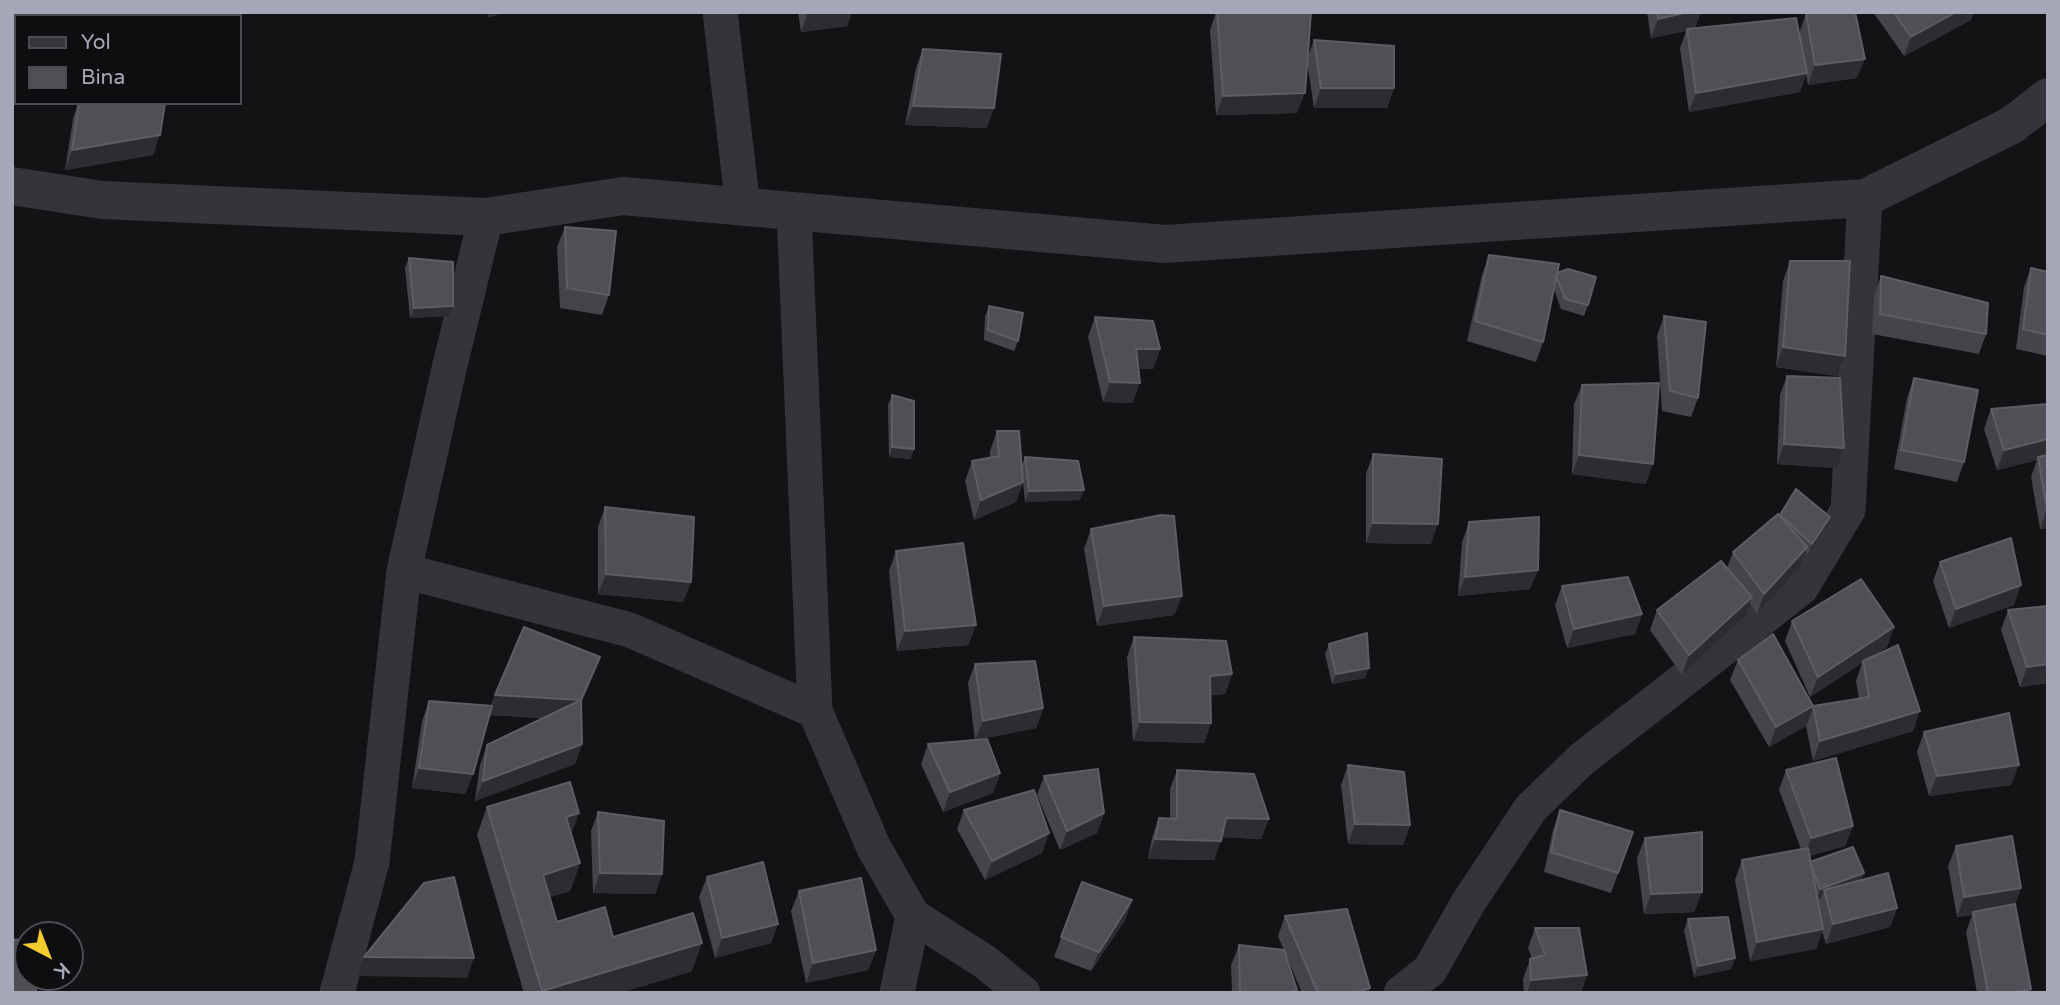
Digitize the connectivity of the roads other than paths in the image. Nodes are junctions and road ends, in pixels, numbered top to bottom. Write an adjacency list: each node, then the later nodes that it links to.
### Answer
1 (720, 12): 5 (street)
2 (2048, 97): 4 (street)
3 (12, 186): 7 (street)
4 (1865, 198): 6 (street); 14 (street)
5 (743, 207): 6 (street); 7 (street)
6 (794, 211): 9 (street)
7 (486, 217): 8 (street)
8 (404, 571): 9 (street); 11 (street)
9 (814, 711): 10 (street)
10 (912, 916): 12 (street); 13 (street)
11 (337, 993)
12 (897, 993)
13 (1023, 993)
14 (1401, 993)

